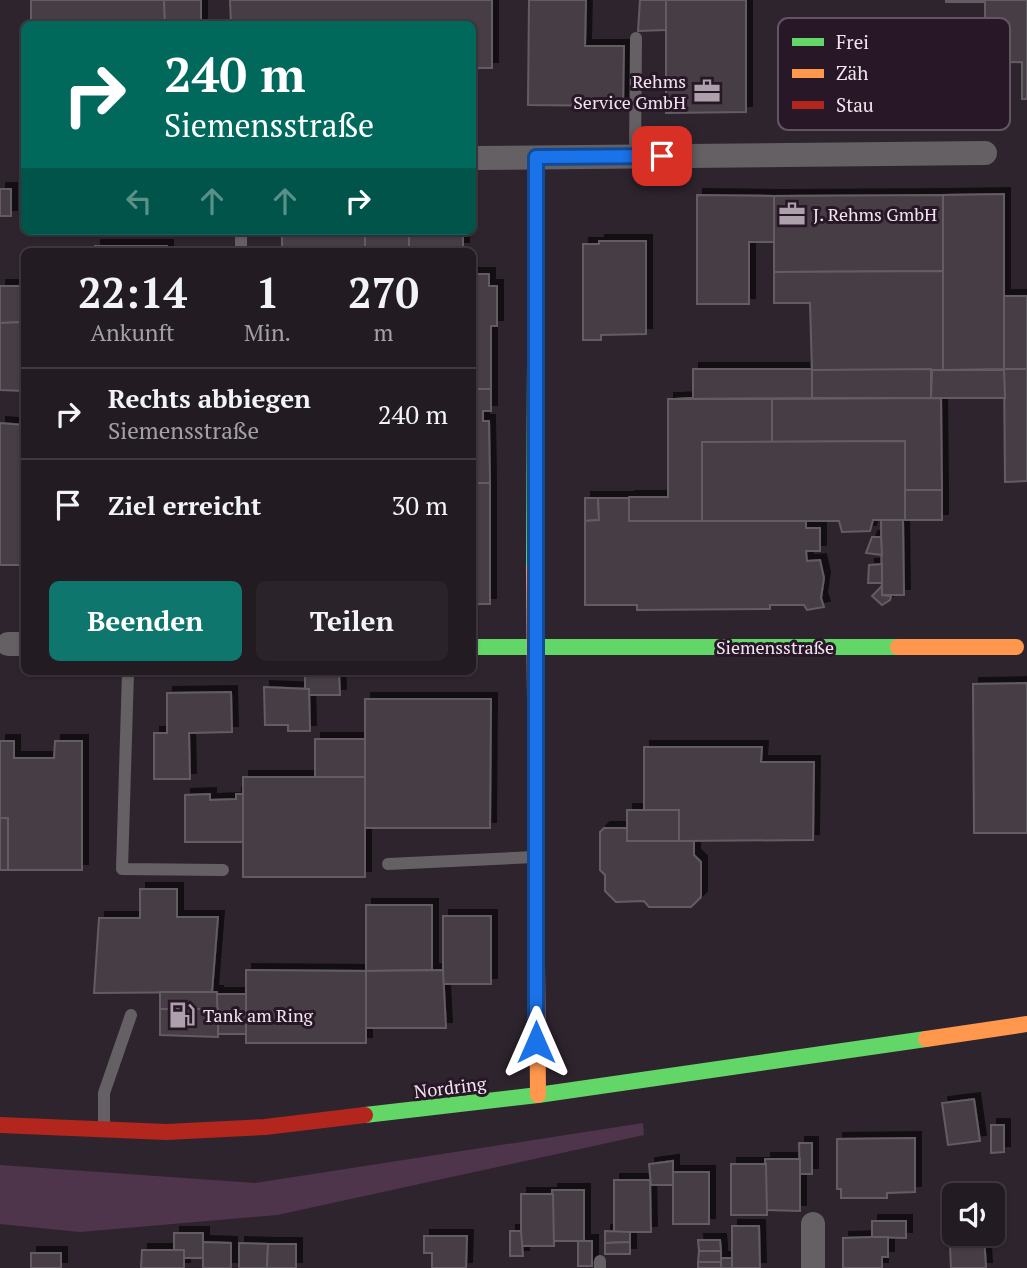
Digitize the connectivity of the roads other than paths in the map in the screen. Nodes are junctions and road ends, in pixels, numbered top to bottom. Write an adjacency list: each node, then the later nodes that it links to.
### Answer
1 (636, 38): 3 (lane)
2 (985, 153): 3 (street)
3 (635, 156): 4 (street)
4 (536, 157): 5 (street); 8 (street)
5 (476, 158)
6 (476, 647): 8 (street, Siemensstraße)
7 (1016, 647): 8 (street, Siemensstraße)
8 (534, 648): 10 (street)
9 (128, 675): 12 (lane)
10 (536, 857): 11 (lane); 15 (street)
11 (388, 864)
12 (223, 870)
13 (131, 1014): 17 (lane)
14 (1027, 1024): 15 (street, Nordring)
15 (538, 1095): 17 (street, Nordring)
16 (0, 1125): 17 (street, Nordring)
17 (104, 1130)
18 (813, 1224): 19 (street)
19 (813, 1268)

